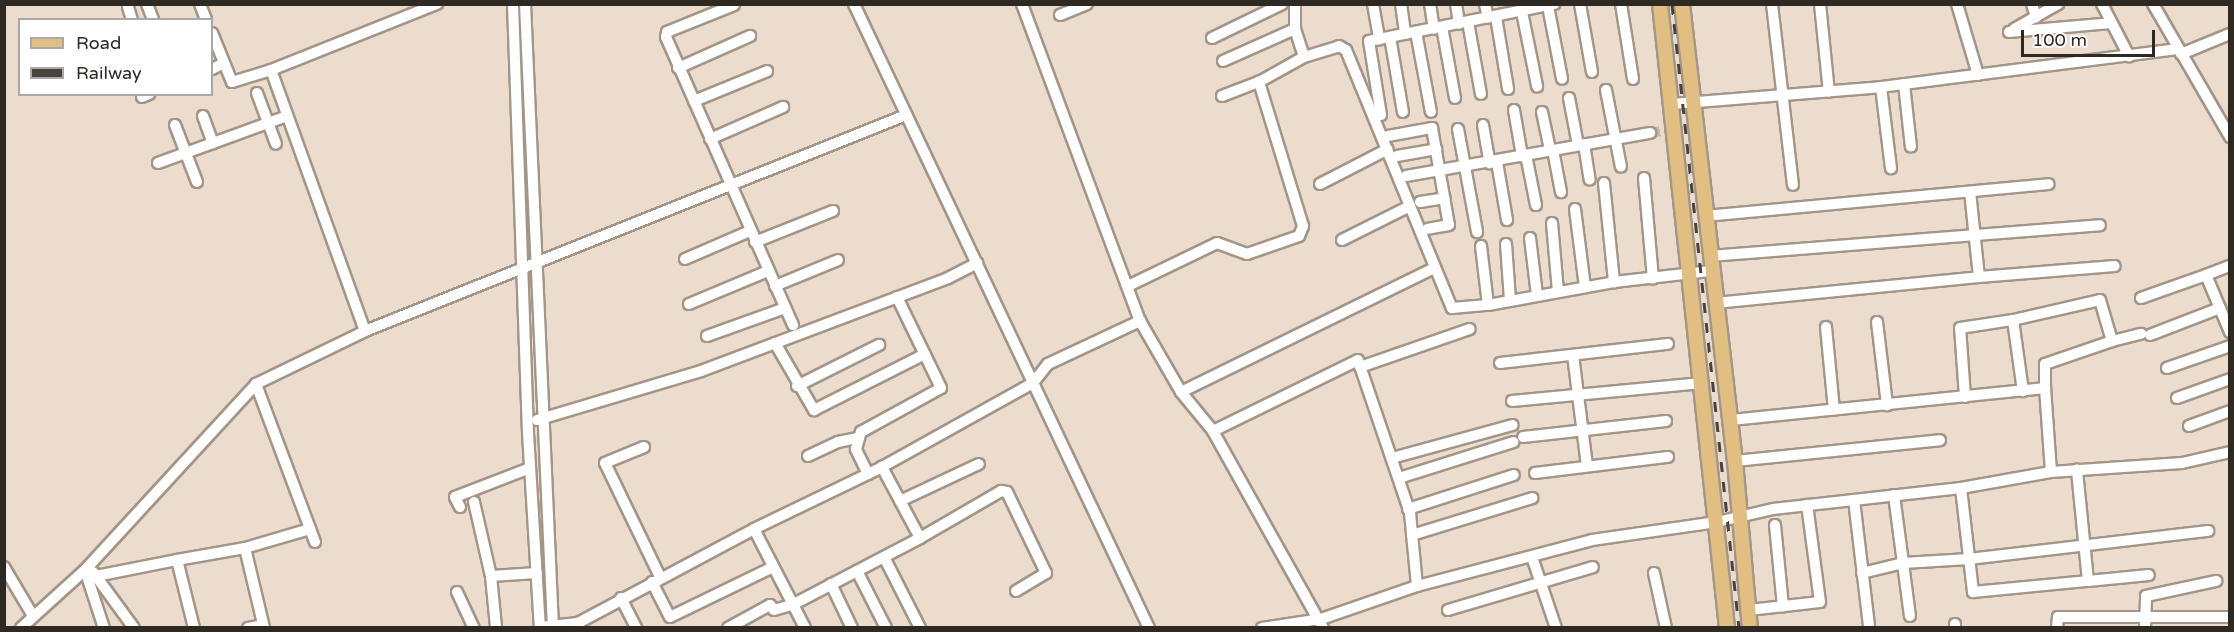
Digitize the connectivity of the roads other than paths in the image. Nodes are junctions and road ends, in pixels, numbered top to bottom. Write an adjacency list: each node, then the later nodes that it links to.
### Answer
1 (437, 4): 50 (street)
2 (513, 4): 142 (street)
3 (525, 4): 138 (street)
4 (854, 4): 77 (street)
5 (1022, 4): 151 (street)
6 (1087, 4): 29 (street)
7 (1282, 4): 41 (street)
8 (1295, 4): 36 (street)
9 (1373, 4): 42 (street)
10 (1401, 4): 37 (street)
11 (1430, 4): 35 (street)
12 (1456, 4): 33 (street)
13 (1485, 4): 32 (street)
14 (1580, 4): 52 (street)
15 (1621, 4): 55 (street)
16 (1660, 4): 71 (main road)
17 (1682, 4): 70 (main road)
18 (1772, 4): 66 (street)
19 (1820, 4): 62 (street)
20 (1957, 4): 53 (street)
21 (2032, 4): 30 (street)
22 (2058, 4): 30 (street)
23 (2102, 4): 34 (street)
24 (2153, 4): 43 (street)
25 (734, 5): 49 (street)
26 (1546, 6): 28 (street); 54 (street)
27 (128, 7): 31 (street)
28 (1515, 10): 32 (street); 58 (street)
29 (1060, 15)
30 (2036, 17): 34 (street)
31 (131, 18)
32 (1492, 18): 33 (street); 60 (street)
33 (1464, 23): 35 (street); 64 (street)
34 (2111, 23): 44 (street)
35 (1438, 28): 37 (street); 67 (street)
36 (1295, 29): 45 (street); 46 (street)
37 (1411, 33): 42 (street); 75 (street)
38 (2229, 34): 43 (street)
39 (213, 36): 47 (street)
40 (750, 36): 49 (street)
41 (1212, 38)
42 (1384, 38): 74 (street); 78 (street)
43 (2179, 52): 44 (street); 85 (street)
44 (2129, 56): 53 (street)
45 (1304, 57): 56 (street); 97 (street)
46 (1223, 61)
47 (224, 63): 48 (street); 50 (street)
48 (213, 68)
49 (678, 68): 69 (street)
50 (271, 70): 80 (street)
51 (767, 70): 69 (street)
52 (1592, 72)
53 (1978, 75): 57 (street)
54 (1562, 79)
55 (1633, 79)
56 (1259, 82): 65 (street); 151 (street)
57 (1904, 84): 59 (street); 93 (street)
58 (1537, 86)
59 (1881, 87): 62 (street); 103 (street)
60 (1508, 89)
61 (1606, 90): 89 (street)
62 (1829, 92): 66 (street)
63 (257, 93): 81 (street)
64 (1481, 94)
65 (1221, 96)
66 (1784, 97): 70 (street); 113 (street)
67 (1455, 98)
68 (1569, 98): 92 (street)
69 (694, 101): 88 (street)
70 (1692, 103): 71 (street); 121 (main road)
71 (1671, 104): 145 (main road)
72 (783, 107): 88 (street)
73 (1514, 110): 98 (street)
74 (1403, 112)
75 (1431, 112)
76 (1542, 112): 95 (street)
77 (906, 115): 112 (street); 137 (street)
78 (1381, 115)
79 (203, 116): 90 (street)
80 (288, 116): 81 (street); 169 (street)
81 (268, 123): 90 (street); 91 (street)
82 (175, 125): 96 (street)
83 (1483, 125): 99 (street)
84 (1458, 129): 101 (street)
85 (2228, 131)
86 (1650, 133): 89 (street)
87 (1388, 136): 94 (street)
88 (710, 139): 112 (street)
89 (1616, 139): 92 (street); 102 (street)
90 (213, 143): 96 (street)
91 (276, 144)
92 (1581, 145): 95 (street); 107 (street)
93 (1911, 147)
94 (1436, 149): 97 (street); 104 (street)
95 (1552, 150): 98 (street); 114 (street)
96 (186, 153): 100 (street); 108 (street)
97 (1393, 153): 110 (street); 117 (street)
98 (1524, 156): 99 (street); 118 (street)
99 (1494, 162): 101 (street); 122 (street)
100 (158, 163)
101 (1466, 166): 104 (street); 127 (street)
102 (1621, 167)
103 (1891, 168)
104 (1440, 171): 105 (street); 116 (street)
105 (1406, 176)
106 (1644, 178): 148 (street)
107 (1590, 180)
108 (196, 182)
109 (1604, 183): 149 (street)
110 (1320, 184)
111 (2049, 184): 115 (street)
112 (730, 186): 126 (street); 138 (street)
113 (1793, 186)
114 (1561, 192)
115 (1970, 192): 121 (street); 128 (street)
116 (1445, 198): 117 (street); 125 (street)
117 (1415, 204): 130 (street); 141 (street)
118 (1536, 205)
119 (1575, 209): 152 (street)
120 (833, 211): 131 (street)
121 (1705, 216): 134 (main road)
122 (1507, 220)
123 (1552, 223): 153 (street)
124 (2100, 225): 128 (street)
125 (1427, 229)
126 (750, 231): 131 (street); 135 (street)
127 (1477, 232)
128 (1975, 236): 134 (street); 147 (street)
129 (1530, 238): 154 (street)
130 (1342, 240)
131 (755, 242): 143 (street)
132 (1506, 244): 157 (street)
133 (1481, 246): 160 (street)
134 (1710, 256): 144 (main road)
135 (685, 259)
136 (838, 260): 150 (street)
137 (977, 264): 155 (street); 183 (street)
138 (536, 265): 142 (street); 198 (street)
139 (2115, 266): 147 (street)
140 (2229, 266): 146 (street)
141 (1434, 268): 160 (street); 189 (street)
142 (523, 270): 169 (street); 197 (street)
143 (768, 271): 150 (street); 159 (street)
144 (1711, 271): 145 (street); 158 (main road)
145 (1689, 274): 148 (street); 184 (main road)
146 (2206, 275): 156 (street); 162 (street)
147 (1979, 277): 158 (street)
148 (1653, 279): 149 (street)
149 (1614, 282): 152 (street)
150 (775, 286): 161 (street)
151 (1128, 286): 164 (street)
152 (1585, 287): 153 (street)
153 (1558, 292): 154 (street)
154 (1537, 295): 157 (street)
155 (897, 297): 173 (street); 177 (street)
156 (2141, 298)
157 (1510, 300): 160 (street)
158 (1715, 303): 199 (main road)
159 (689, 304)
160 (1488, 306)
161 (785, 308): 166 (street); 171 (street)
162 (2224, 312): 170 (street); 172 (street)
163 (2013, 320): 172 (street); 188 (street); 191 (street)
164 (1140, 321): 183 (street); 189 (street)
165 (1877, 322): 194 (street)
166 (793, 325)
167 (1826, 327): 195 (street)
168 (1470, 329): 180 (street)
169 (365, 331): 185 (street)
170 (2229, 332)
171 (707, 336)
172 (2112, 341): 187 (street)
173 (775, 343): 186 (street); 198 (street)
174 (1668, 344): 178 (street)
175 (879, 345): 186 (street)
176 (2229, 346): 181 (street)
177 (925, 354): 186 (street); 205 (street)
178 (1573, 355): 179 (street); 190 (street)
179 (1500, 363)
180 (1360, 367): 203 (street); 211 (street)
181 (2167, 368)
182 (2229, 378): 192 (street)
183 (1033, 383): 215 (street); 294 (street)
184 (1702, 383): 190 (street); 233 (main road)
185 (256, 384): 236 (street); 251 (street)
186 (797, 386)
187 (2044, 388): 188 (street); 218 (street)
188 (2023, 391): 191 (street)
189 (1181, 392): 203 (street)
190 (1577, 394): 193 (street); 204 (street)
191 (1965, 397): 194 (street)
192 (2177, 398)
193 (1512, 401)
194 (1887, 405): 195 (street)
195 (1833, 410): 199 (street)
196 (2229, 411): 202 (street)
197 (528, 419): 198 (street); 216 (street)
198 (542, 420): 287 (street)
199 (1731, 420): 212 (main road)
200 (1666, 421): 204 (street)
201 (1513, 425): 211 (street)
202 (2188, 426)
203 (1213, 431): 275 (street)
204 (1582, 431): 214 (street); 222 (street)
205 (857, 438): 209 (street); 220 (street)
206 (1940, 440): 212 (street)
207 (644, 447): 259 (street)
208 (2229, 452): 217 (street)
209 (808, 456)
210 (1668, 457): 214 (street)
211 (1392, 458): 222 (street)
212 (1735, 461): 232 (main road)
213 (979, 464): 227 (street)
214 (1587, 466): 219 (street)
215 (882, 467): 220 (street); 227 (street)
216 (530, 468): 230 (street); 253 (street)
217 (2077, 470): 218 (street); 241 (street)
218 (2051, 472): 223 (street)
219 (1535, 473)
220 (868, 474): 235 (street)
221 (1514, 476): 231 (street)
222 (1399, 478): 231 (street)
223 (1961, 488): 224 (street); 245 (street)
224 (1894, 495): 226 (street); 247 (street)
225 (1532, 498): 238 (street)
226 (1854, 500): 229 (street); 255 (street)
227 (900, 501): 239 (street)
228 (474, 502): 258 (street)
229 (1808, 505): 232 (street); 269 (street)
230 (460, 507)
231 (1408, 509): 238 (street)
232 (1738, 516): 233 (street); 271 (main road)
233 (1717, 522): 244 (street); 298 (main road)
234 (1775, 525): 269 (street)
235 (753, 528): 249 (street); 259 (street)
236 (310, 529): 240 (street); 242 (street)
237 (2208, 531): 241 (street)
238 (1412, 535): 264 (street)
239 (920, 538): 243 (street); 265 (street)
240 (315, 542)
241 (2084, 545): 245 (street); 260 (street)
242 (245, 548): 246 (street); 278 (street)
243 (884, 557): 252 (street); 293 (street)
244 (1533, 558): 262 (street); 264 (street)
245 (1969, 559): 247 (street); 260 (street)
246 (177, 560): 257 (street); 282 (street)
247 (1903, 563): 255 (street); 273 (street)
248 (4, 567): 272 (street)
249 (773, 567): 259 (street); 268 (street)
250 (1593, 567): 262 (street)
251 (86, 568): 257 (street); 272 (street); 280 (street)
252 (857, 571): 263 (street); 292 (street)
253 (537, 573): 258 (street); 286 (street)
254 (1654, 573): 297 (street)
255 (1862, 573): 277 (street)
256 (2149, 575): 260 (street)
257 (96, 576): 281 (street)
258 (492, 576): 285 (street)
259 (656, 579): 267 (street)
260 (2088, 581)
261 (2216, 581): 276 (street)
262 (1541, 583): 270 (street); 296 (street)
263 (831, 584): 268 (street); 291 (street)
264 (1417, 586): 275 (street)
265 (1016, 591)
266 (457, 592): 284 (street)
267 (621, 598): 287 (street); 288 (street)
268 (792, 605): 289 (street); 290 (street)
269 (1783, 607): 271 (street)
270 (1448, 610)
271 (1749, 610): 299 (main road)
272 (33, 616): 279 (street)
273 (1910, 616)
274 (2227, 617): 276 (street)
275 (1322, 623): 295 (street)
276 (2146, 623): 300 (street)
277 (1869, 625)
278 (263, 626): 283 (street)
279 (21, 627)
280 (104, 627)
281 (134, 627)
282 (194, 627)
283 (248, 627)
284 (474, 627)
285 (496, 627)
286 (540, 627): 287 (street)
287 (553, 627)
288 (636, 627)
289 (728, 627)
290 (806, 627)
291 (852, 627)
292 (886, 627)
293 (920, 627)
294 (1149, 627)
295 (1262, 627)
296 (1554, 627)
297 (1666, 627)
298 (1727, 627)
299 (1750, 627)
300 (2057, 627)

